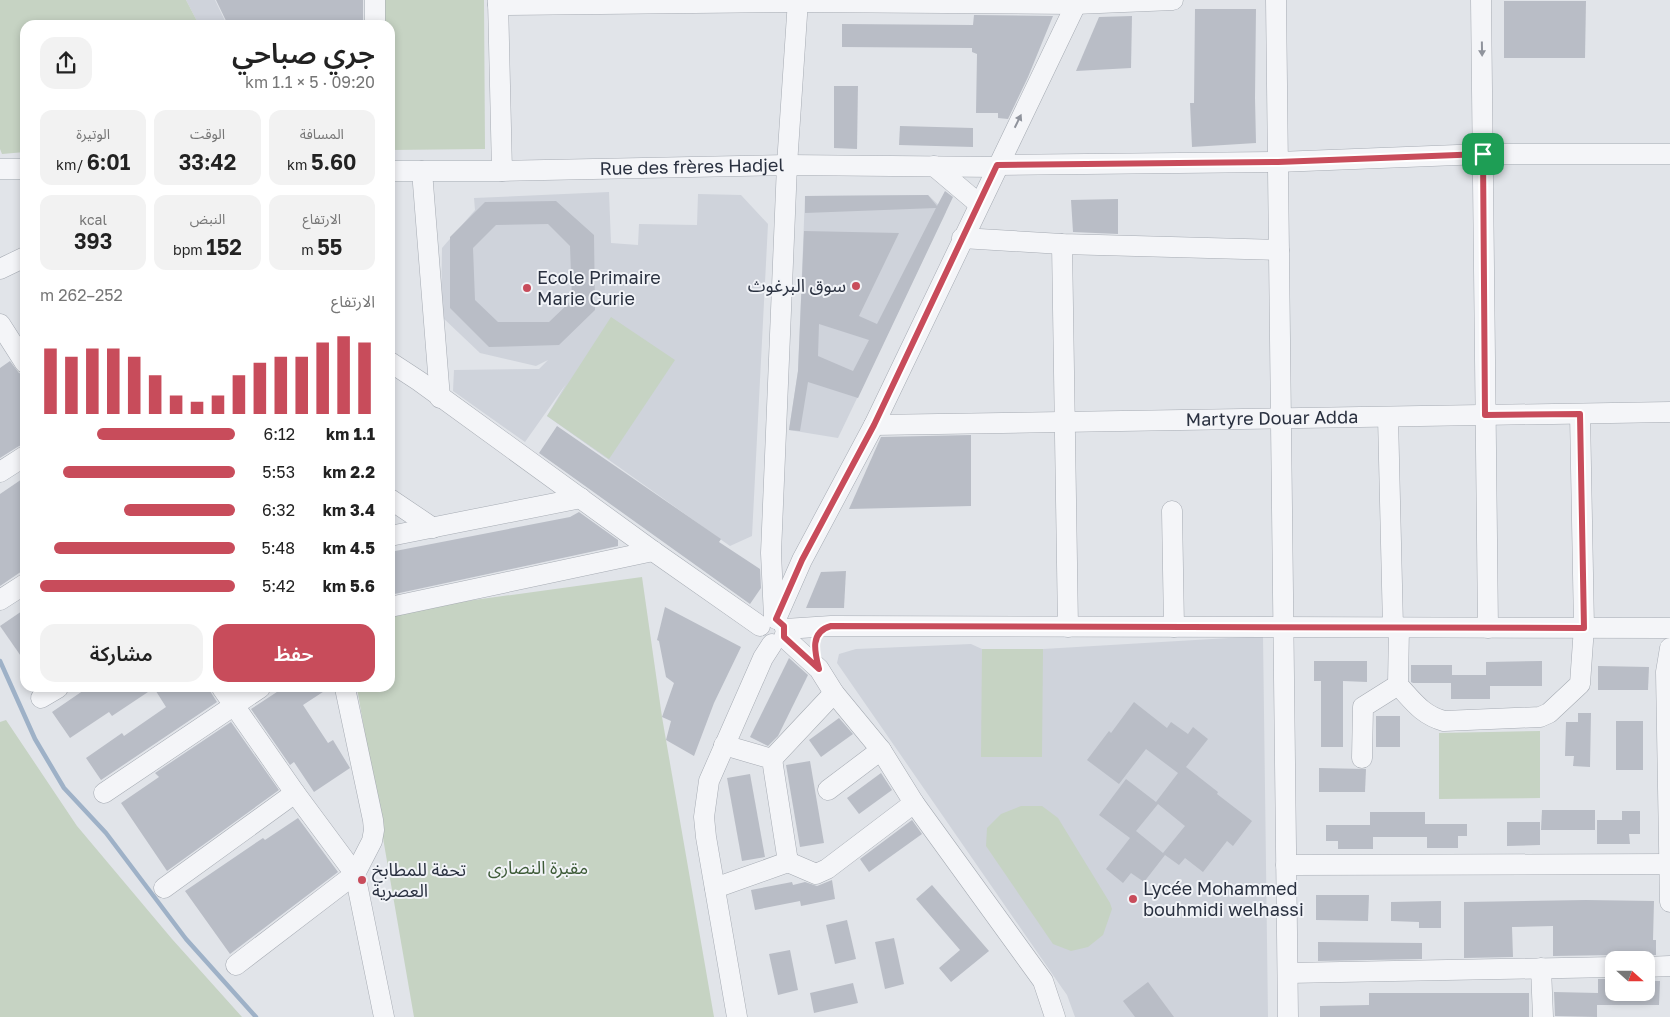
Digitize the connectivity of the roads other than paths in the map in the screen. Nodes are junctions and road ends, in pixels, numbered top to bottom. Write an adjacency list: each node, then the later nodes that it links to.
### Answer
1 (375, 0): 8 (street)
2 (1173, 0): 6 (street)
3 (1276, 0): 11 (street)
4 (1481, 0): 9 (street, one-way to 9)
5 (798, 1): 6 (street); 7 (street); 12 (street)
6 (1076, 2): 14 (street, one-way to 6)
7 (498, 3): 19 (street)
8 (375, 20)
9 (1483, 154): 10 (street, Rue des frères Hadjel); 11 (street, Rue des frères Hadjel); 33 (street)
10 (1670, 154)
11 (1278, 162): 14 (street, Rue des frères Hadjel); 23 (street)
12 (787, 165): 13 (street, Rue des frères Hadjel); 19 (street, Rue des frères Hadjel); 46 (street)
13 (934, 166): 14 (street, Rue des frères Hadjel); 20 (street)
14 (996, 166): 20 (street)
15 (0, 169): 16 (street)
16 (20, 169)
17 (395, 171): 18 (street, Rue des frères Hadjel)
18 (422, 171): 19 (street, Rue des frères Hadjel); 30 (street)
19 (502, 171)
20 (978, 204): 21 (street)
21 (962, 238): 22 (street); 37 (street)
22 (1062, 244): 23 (street); 36 (street)
23 (1279, 250): 35 (street)
24 (20, 260): 25 (street)
25 (0, 269)
26 (0, 324): 27 (street)
27 (12, 340): 28 (street)
28 (20, 354)
29 (395, 365): 30 (street)
30 (440, 398): 40 (street)
31 (1670, 412): 32 (street, Martyre Douar Adda)
32 (1580, 414): 33 (street, Martyre Douar Adda); 57 (street)
33 (1485, 415): 34 (street, Martyre Douar Adda); 56 (street)
34 (1388, 417): 35 (street, Martyre Douar Adda); 55 (street)
35 (1281, 418): 36 (street, Martyre Douar Adda); 54 (street)
36 (1065, 422): 37 (street, Martyre Douar Adda); 52 (street)
37 (874, 425): 47 (street)
38 (20, 459): 39 (street)
39 (0, 472)
40 (581, 498): 43 (street); 45 (street)
41 (395, 502): 43 (street)
42 (1172, 510): 53 (street)
43 (433, 528): 44 (street)
44 (395, 535)
45 (653, 551): 50 (street); 59 (street)
46 (771, 554): 47 (street); 59 (street)
47 (802, 560): 59 (street)
48 (20, 587): 49 (street)
49 (0, 600)
50 (395, 606)
51 (831, 626): 52 (street); 59 (street); 61 (street)
52 (1068, 627): 53 (street)
53 (1174, 627): 54 (street)
54 (1283, 627): 55 (street); 78 (street)
55 (1396, 627): 56 (street); 62 (street)
56 (1488, 628): 57 (street)
57 (1584, 628): 58 (street); 62 (street)
58 (1670, 628)
59 (775, 629): 61 (street); 68 (street)
60 (1670, 648): 77 (street)
61 (819, 669): 66 (street)
62 (1398, 685): 70 (street)
63 (225, 692): 67 (street)
64 (254, 692): 67 (street)
65 (347, 692): 79 (street)
66 (834, 693): 69 (street); 71 (street)
67 (234, 706): 73 (street); 74 (street)
68 (724, 745): 71 (street); 81 (street)
69 (881, 750): 72 (street); 75 (street)
70 (1362, 758)
71 (772, 759): 76 (street)
72 (828, 790)
73 (104, 793)
74 (295, 793): 79 (street); 80 (street)
75 (914, 803): 76 (street); 91 (street)
76 (788, 862): 81 (street)
77 (1670, 864): 78 (street); 82 (street)
78 (1286, 865): 88 (street)
79 (355, 874): 83 (street); 89 (street)
80 (164, 888)
81 (715, 888): 90 (street)
82 (1670, 902)
83 (236, 965)
84 (1670, 966): 86 (street)
85 (1605, 967): 87 (street)
86 (1655, 967)
87 (1541, 968): 88 (street); 93 (street)
88 (1288, 973): 92 (street)
89 (384, 1017)
90 (737, 1017)
91 (1055, 1017)
92 (1288, 1017)
93 (1543, 1017)

